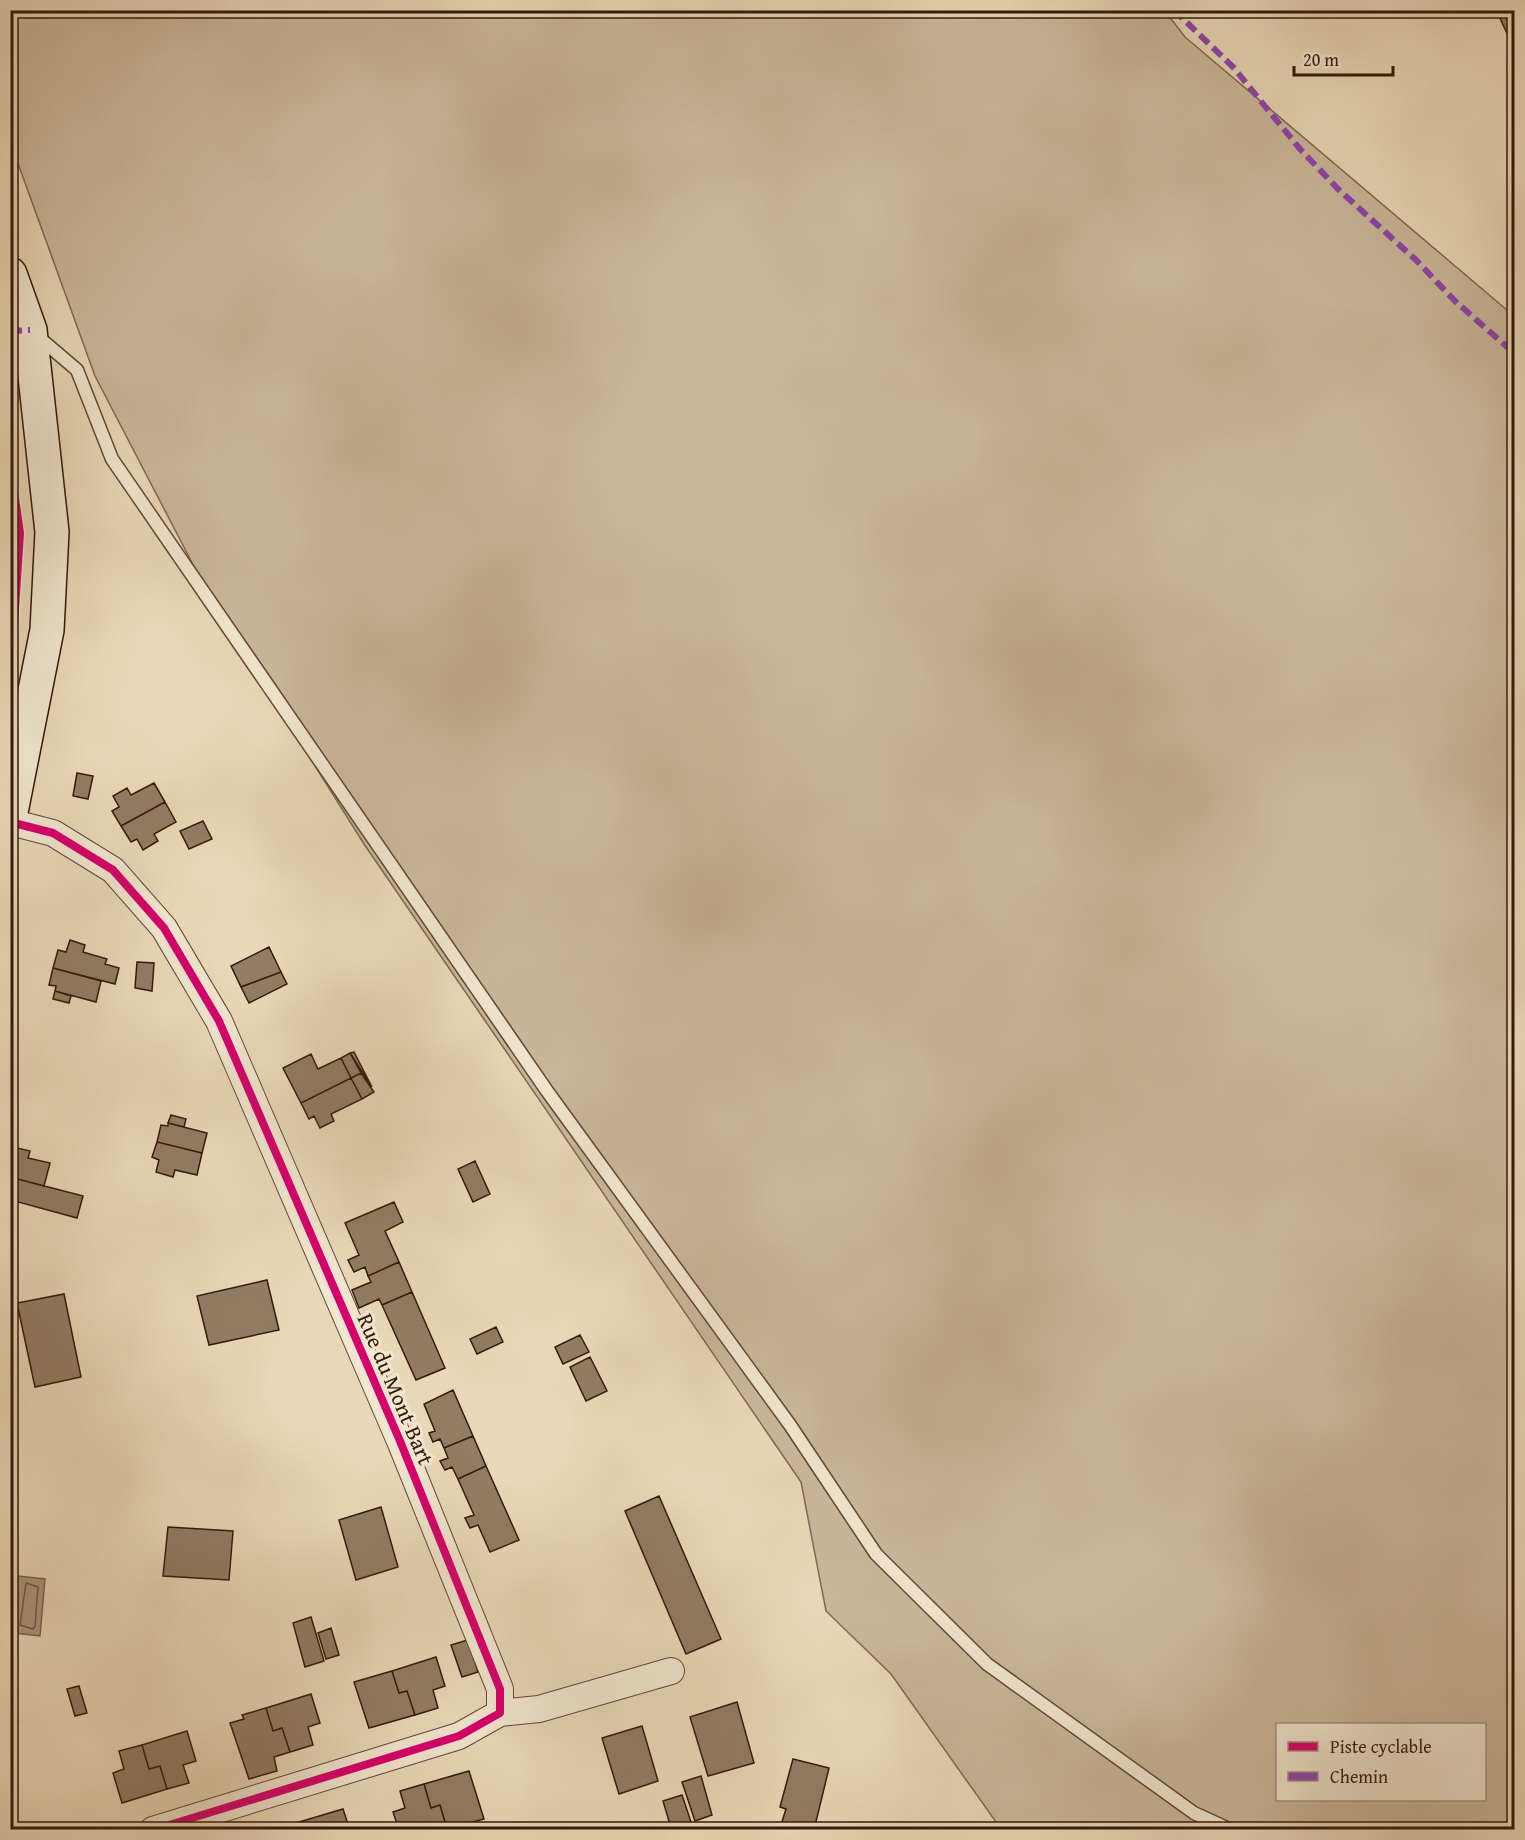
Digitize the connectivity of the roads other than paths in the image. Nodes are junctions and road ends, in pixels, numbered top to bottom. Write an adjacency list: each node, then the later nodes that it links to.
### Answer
1 (10, 274): 2 (main road)
2 (30, 330): 3 (main road); 8 (lane)
3 (10, 817)
4 (10, 822): 6 (street, Rue du Mont Bart)
5 (671, 1671): 6 (street)
6 (500, 1713): 7 (street)
7 (153, 1830)
8 (1231, 1830)

